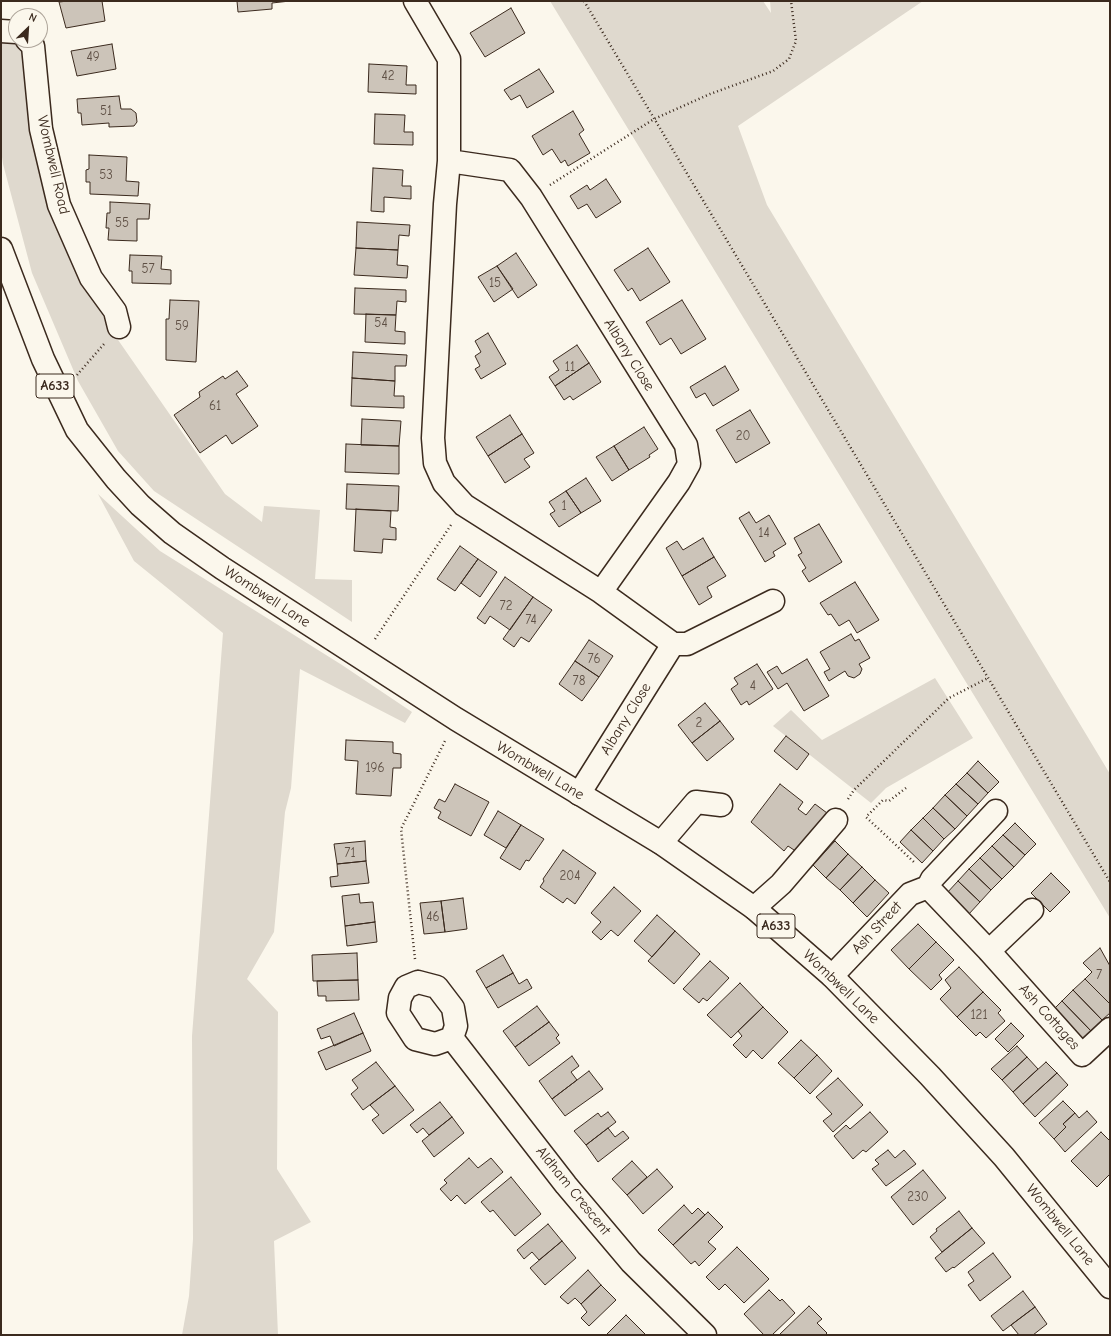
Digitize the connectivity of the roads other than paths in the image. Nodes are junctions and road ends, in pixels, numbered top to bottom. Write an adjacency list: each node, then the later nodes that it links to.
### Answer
1 (415, 1): 3 (street)
2 (34, 48): 5 (street, Wombwell Road)
3 (449, 161): 6 (street); 6 (street, Albany Close)
4 (1, 249): 9 (street, Wombwell Lane / A633)
5 (119, 327)
6 (601, 592): 8 (street)
7 (773, 601): 8 (street)
8 (673, 644): 9 (street, Albany Close)
9 (579, 794): 13 (street, Wombwell Lane / A633)
10 (721, 805): 13 (street)
11 (996, 811): 14 (street, Ash Street)
12 (836, 820): 15 (street)
13 (661, 843): 15 (street, Wombwell Lane / A633)
14 (930, 883): 17 (street); 18 (street, Ash Street)
15 (754, 908): 18 (street, Wombwell Lane / A633)
16 (1032, 910): 17 (street)
17 (989, 950): 19 (street, Ash Cottages)
18 (832, 976): 21 (street, Wombwell Lane / A633)
19 (1110, 1029)
20 (452, 1038): 20 (street); 22 (street, Aldham Crescent)
21 (1110, 1287)
22 (705, 1335)

